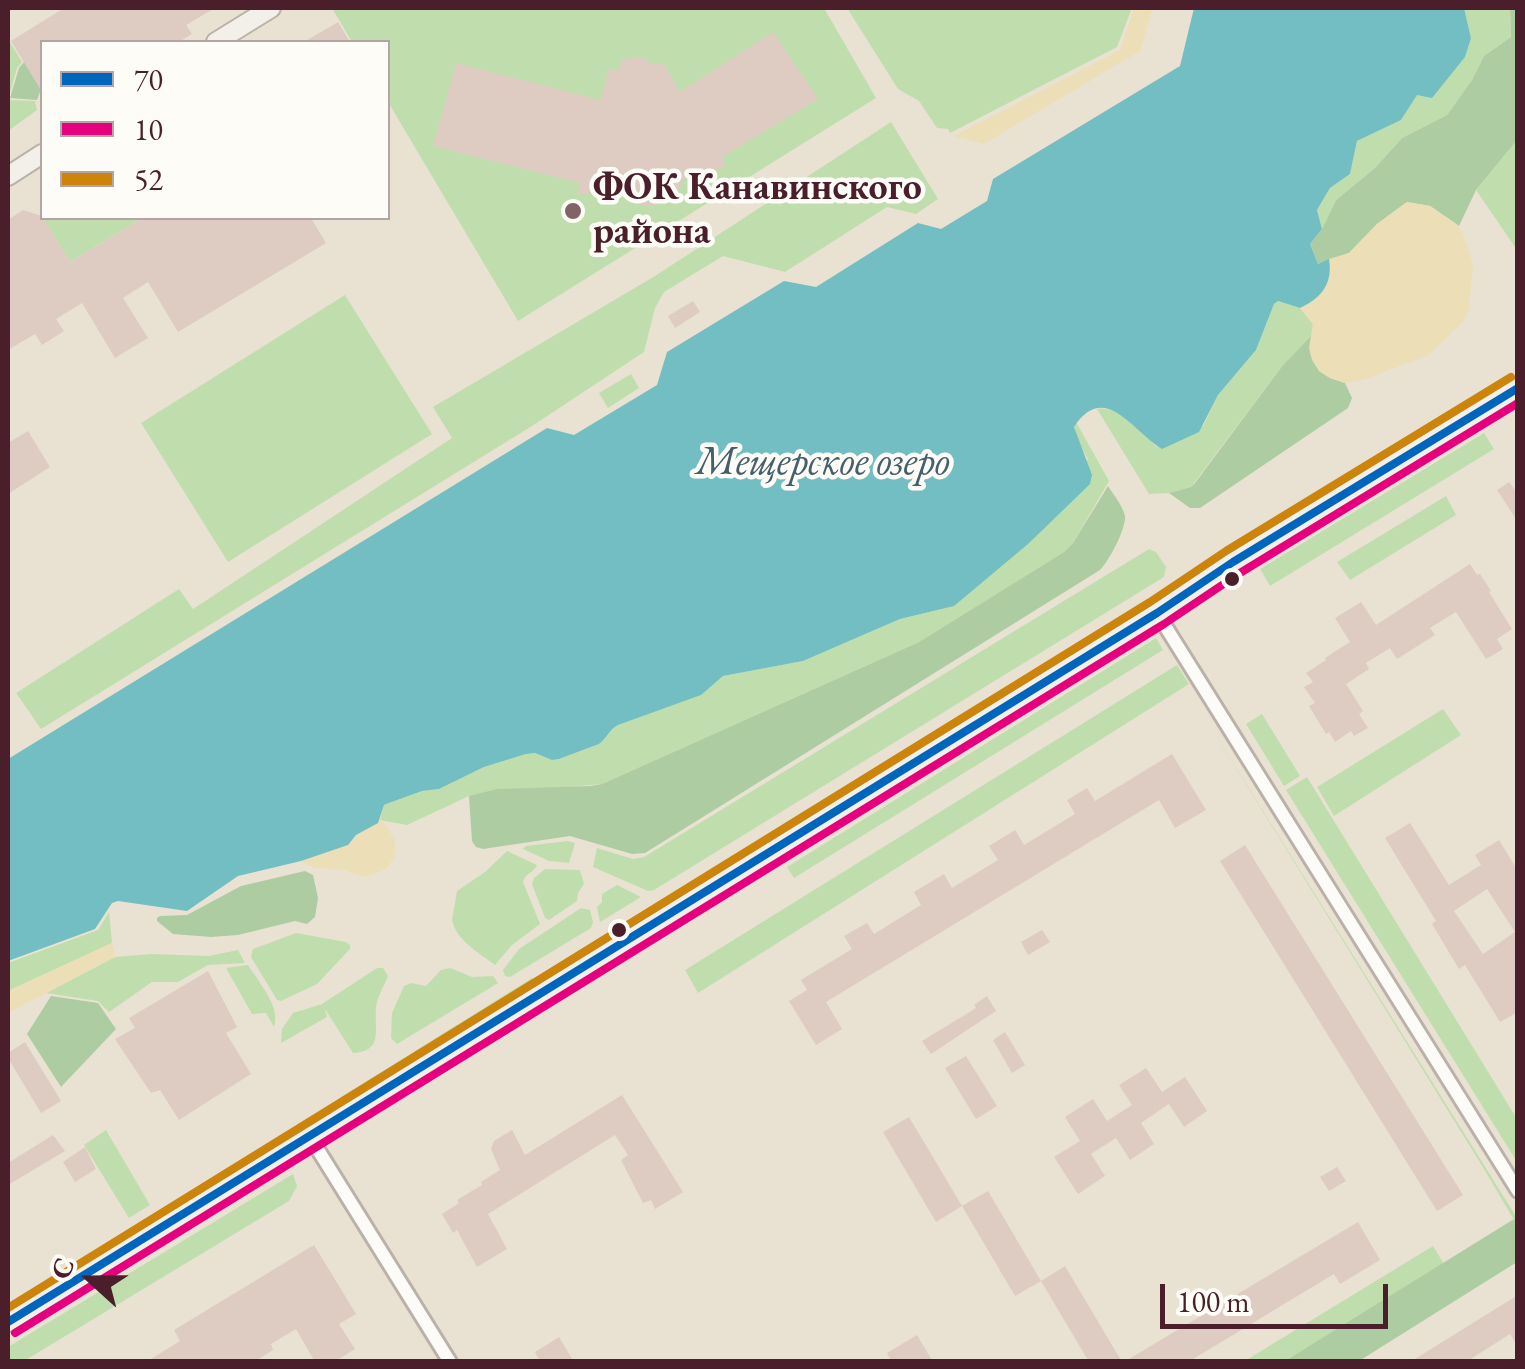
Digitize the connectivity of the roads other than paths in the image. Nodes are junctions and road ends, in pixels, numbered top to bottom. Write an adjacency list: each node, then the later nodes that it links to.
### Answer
1 (271, 8): 2 (main road)
2 (219, 40)
3 (40, 155): 4 (main road)
4 (8, 176)
5 (1518, 388): 6 (main road)
6 (1157, 613): 7 (main road); 8 (street)
7 (310, 1138): 9 (main road); 10 (street)
8 (1518, 1191)
9 (8, 1322)
10 (450, 1362)

